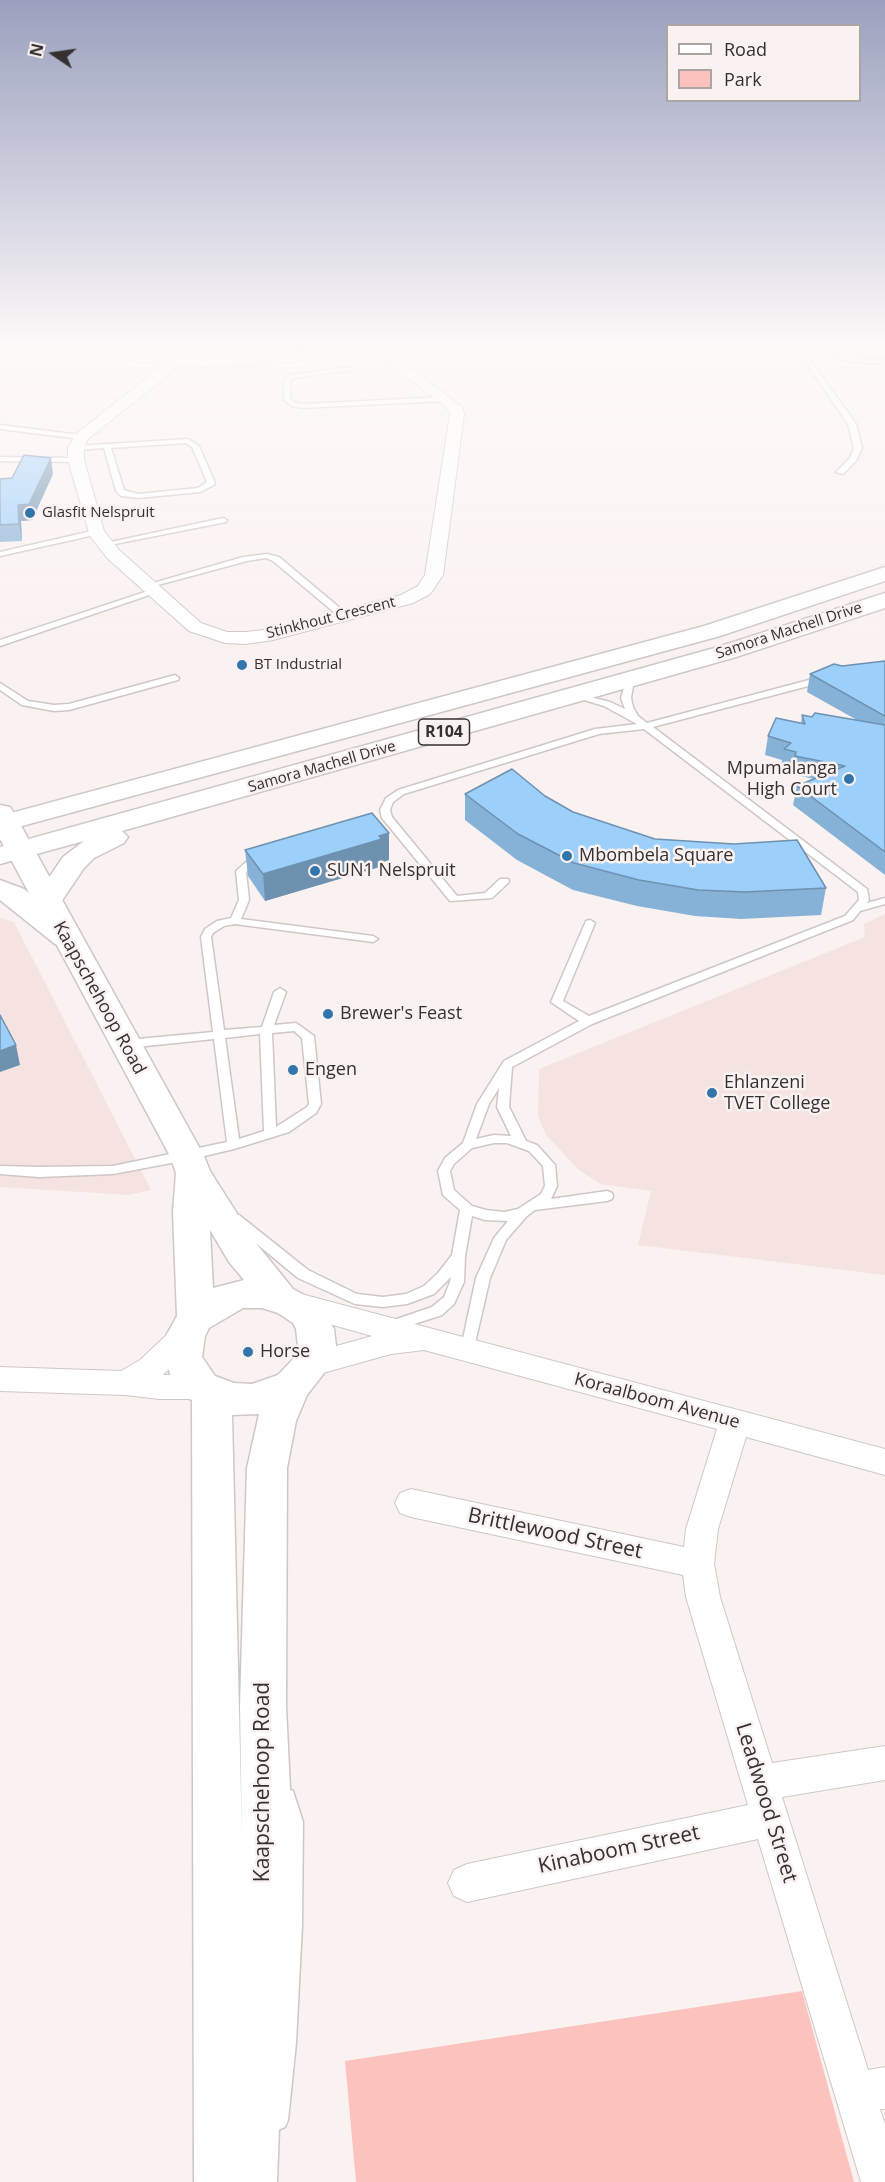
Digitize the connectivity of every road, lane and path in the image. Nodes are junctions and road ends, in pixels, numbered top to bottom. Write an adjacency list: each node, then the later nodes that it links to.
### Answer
1 (78, 448): 10 (street, Stinkhout Crescent)
2 (72, 449): 7 (lane)
3 (108, 449): 4 (lane)
4 (196, 449)
5 (452, 449): 15 (street, Stinkhout Crescent)
6 (858, 449): 8 (lane)
7 (0, 459)
8 (840, 472)
9 (223, 520): 10 (lane)
10 (100, 538): 11 (lane); 13 (street, Stinkhout Crescent)
11 (0, 554)
12 (885, 574): 25 (main road, Samora Machell Drive / R104)
13 (151, 589): 15 (street, Stinkhout Crescent); 15 (lane); 16 (lane)
14 (885, 600): 19 (main road, Samora Machell Drive / R104)
15 (344, 616)
16 (0, 643)
17 (831, 677): 23 (lane)
18 (174, 678): 20 (lane)
19 (630, 680): 21 (main road, Samora Machell Drive / R104); 22 (lane)
20 (0, 686)
21 (575, 695): 22 (lane); 24 (main road, Samora Machell Drive / R104)
22 (635, 718): 23 (lane)
23 (645, 726): 28 (lane); 32 (lane)
24 (317, 768): 26 (main road, Samora Machell Drive / R104); 31 (main road)
25 (2, 820): 26 (main road, Kaapschehoop Road)
26 (9, 853): 31 (main road, Kaapschehoop Road)
27 (268, 853): 33 (lane)
28 (504, 881)
29 (0, 889): 35 (main road)
30 (885, 901): 32 (lane)
31 (47, 902): 35 (main road, Kaapschehoop Road)
32 (860, 908): 38 (lane)
33 (235, 921): 36 (lane); 40 (lane)
34 (590, 923): 38 (lane)
35 (66, 937): 41 (main road, Kaapschehoop Road)
36 (373, 939)
37 (280, 992): 39 (lane)
38 (588, 1022): 42 (lane)
39 (266, 1031): 40 (lane); 43 (lane); 43 (lane)
40 (219, 1036): 41 (lane); 45 (lane)
41 (124, 1044): 48 (main road, Kaapschehoop Road)
42 (508, 1064): 44 (lane); 46 (lane)
43 (270, 1134): 45 (lane)
44 (521, 1143): 46 (lane); 50 (lane)
45 (234, 1145): 48 (lane)
46 (468, 1145): 51 (lane)
47 (0, 1170): 48 (lane)
48 (195, 1174): 53 (lane); 54 (main road, Kaapschehoop Road); 55 (main road)
49 (607, 1196): 50 (lane)
50 (536, 1206): 52 (lane)
51 (467, 1209): 52 (lane); 53 (lane)
52 (522, 1213): 58 (lane)
53 (458, 1256): 56 (lane)
54 (285, 1299): 55 (main road); 56 (street); 59 (main road)
55 (191, 1326): 61 (street); 62 (main road)
56 (389, 1327): 57 (street)
57 (430, 1339): 58 (street, Koraalboom Avenue); 59 (street)
58 (468, 1348): 63 (street, Koraalboom Avenue)
59 (302, 1375): 62 (main road); 67 (main road, Kaapschehoop Road)
60 (0, 1379): 61 (street)
61 (125, 1383): 62 (street)
62 (207, 1390): 74 (main road)
63 (735, 1422): 64 (street, Koraalboom Avenue); 66 (street, Leadwood Street)
64 (885, 1462)
65 (411, 1503): 66 (street, Brittlewood Street)
66 (698, 1564): 69 (street, Leadwood Street)
67 (263, 1706): 73 (lane); 75 (main road, Kaapschehoop Road)
68 (885, 1764): 69 (street)
69 (760, 1783): 70 (street, Leadwood Street)
70 (771, 1818): 71 (street, Kinaboom Street); 72 (street, Leadwood Street)
71 (467, 1883)
72 (870, 2091): 76 (street, Leadwood Street)
73 (277, 2134)
74 (222, 2182)
75 (249, 2182)
76 (882, 2182)

